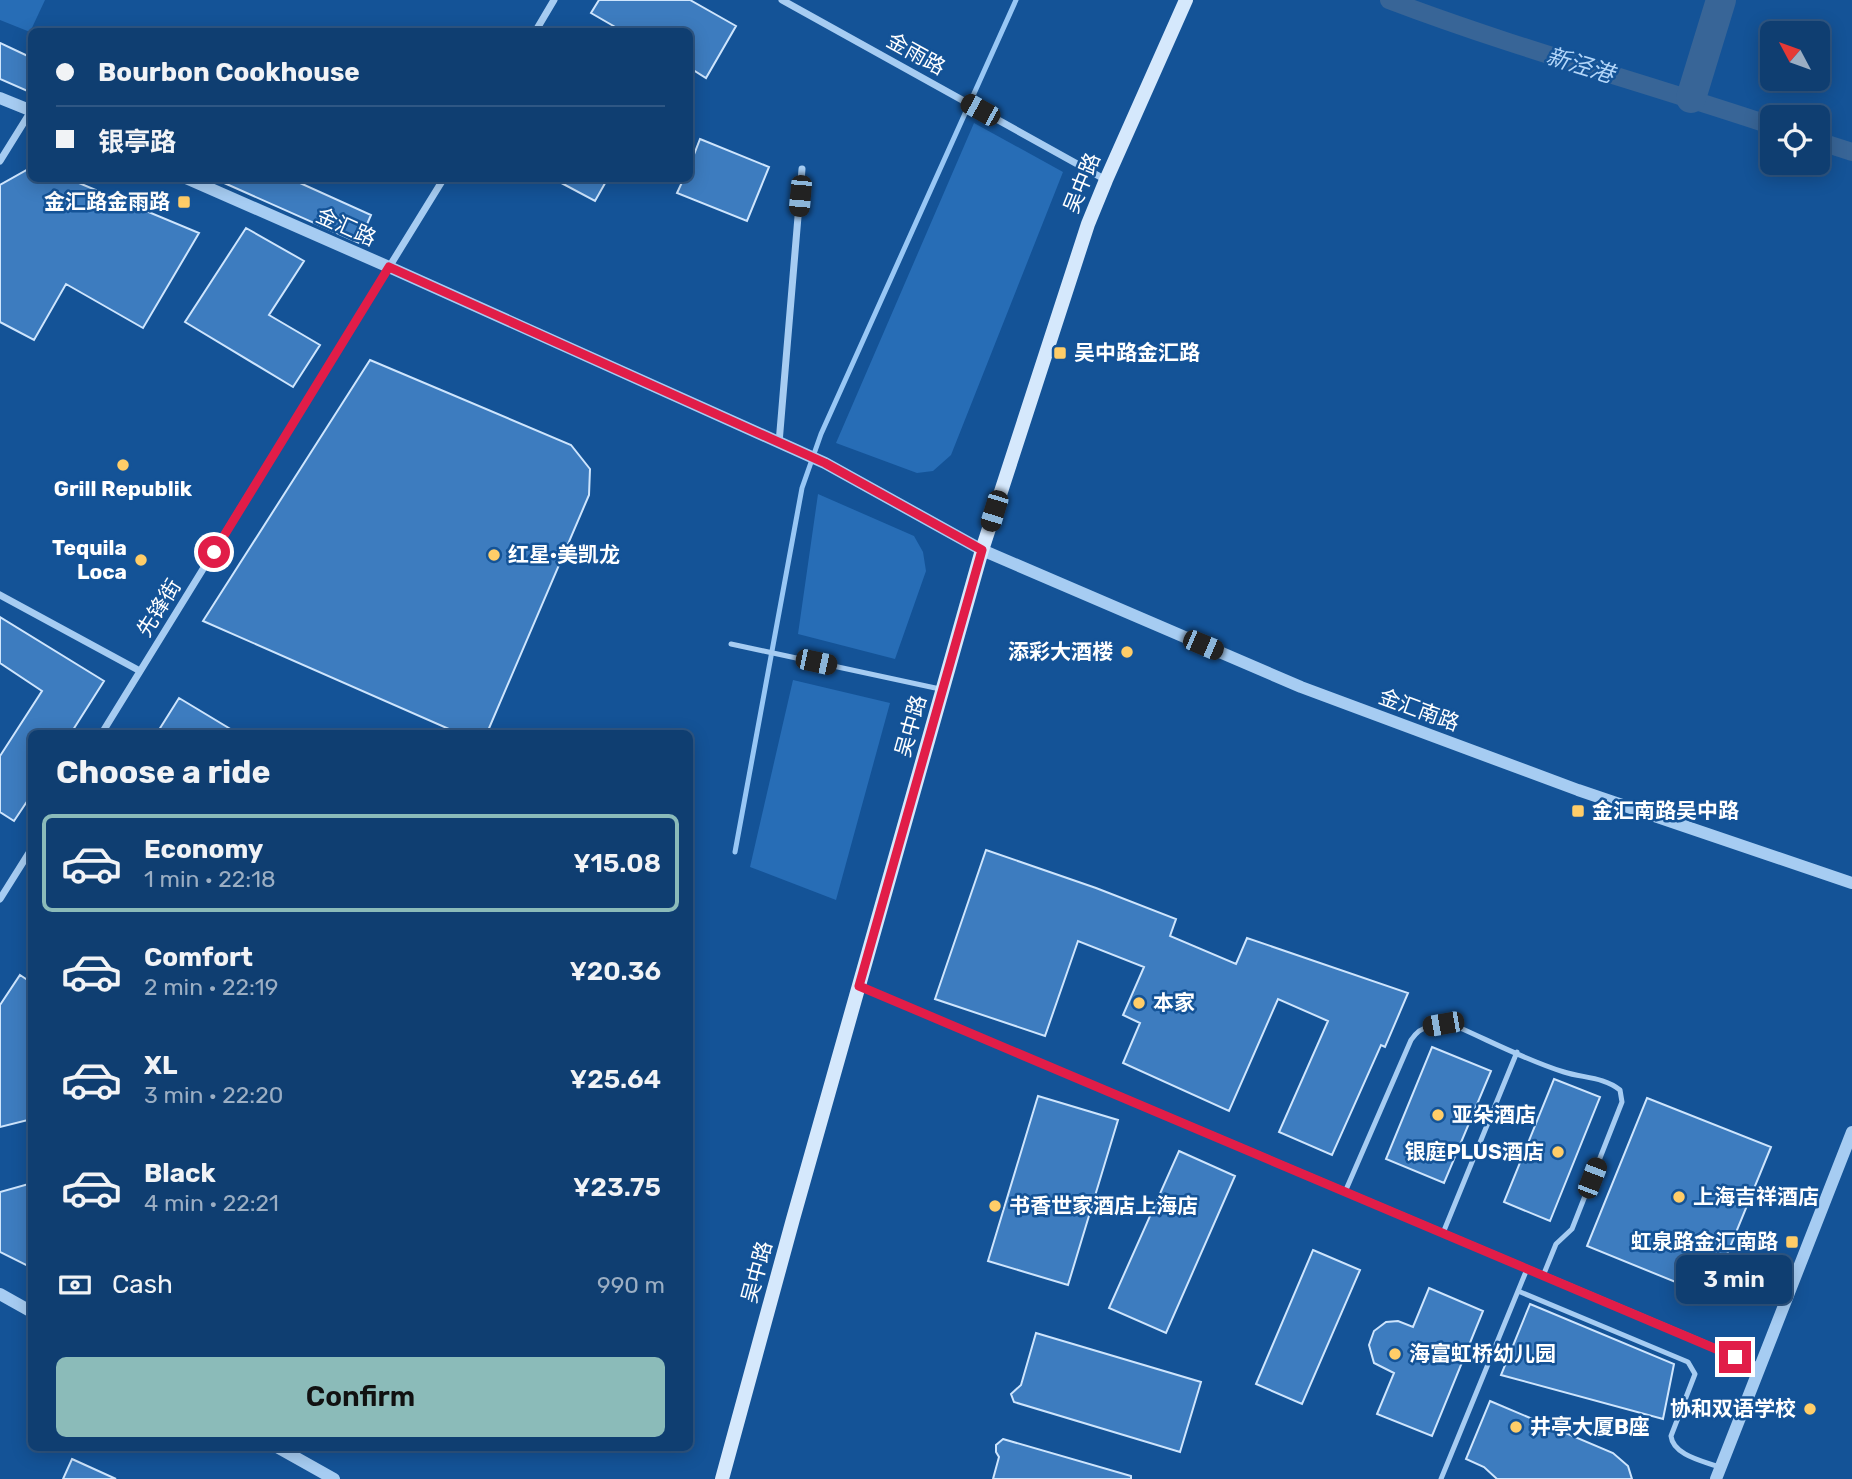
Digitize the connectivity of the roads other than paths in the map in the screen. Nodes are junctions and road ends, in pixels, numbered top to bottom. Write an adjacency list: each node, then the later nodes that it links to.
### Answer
1 (554, 0): 4 (street)
2 (782, 0): 10 (street, 金雨路)
3 (1186, 0): 10 (main road, 吴中路)
4 (537, 28)
5 (0, 97): 6 (street)
6 (28, 110)
7 (28, 116): 8 (street)
8 (0, 162)
9 (802, 169): 14 (street)
10 (1106, 180): 15 (main road, 吴中路)
11 (195, 182): 13 (street, 金汇路)
12 (442, 182): 13 (street, 先锋街)
13 (389, 267): 14 (street, 金汇路); 18 (street, 先锋街)
14 (779, 443): 15 (street, 金汇路)
15 (982, 550): 19 (main road, 吴中路); 22 (street, 金汇南路)
16 (0, 595): 18 (street)
17 (731, 644): 19 (lane)
18 (141, 671): 20 (street, 先锋街)
19 (943, 690): 24 (main road, 吴中路)
20 (104, 730)
21 (28, 854): 23 (street)
22 (1852, 883)
23 (0, 900)
24 (859, 986): 27 (street); 38 (main road, 吴中路)
25 (1517, 1052): 27 (lane); 28 (lane); 30 (lane)
26 (1852, 1132): 34 (street)
27 (1345, 1192): 28 (street)
28 (1443, 1233): 29 (street)
29 (1527, 1269): 30 (street); 31 (lane)
30 (1543, 1276): 34 (street)
31 (1518, 1291): 36 (lane); 39 (lane)
32 (0, 1294): 33 (street)
33 (28, 1309)
34 (1759, 1367): 36 (street)
35 (283, 1451): 37 (street)
36 (1718, 1473)
37 (334, 1479)
38 (722, 1479)
39 (1441, 1479)

